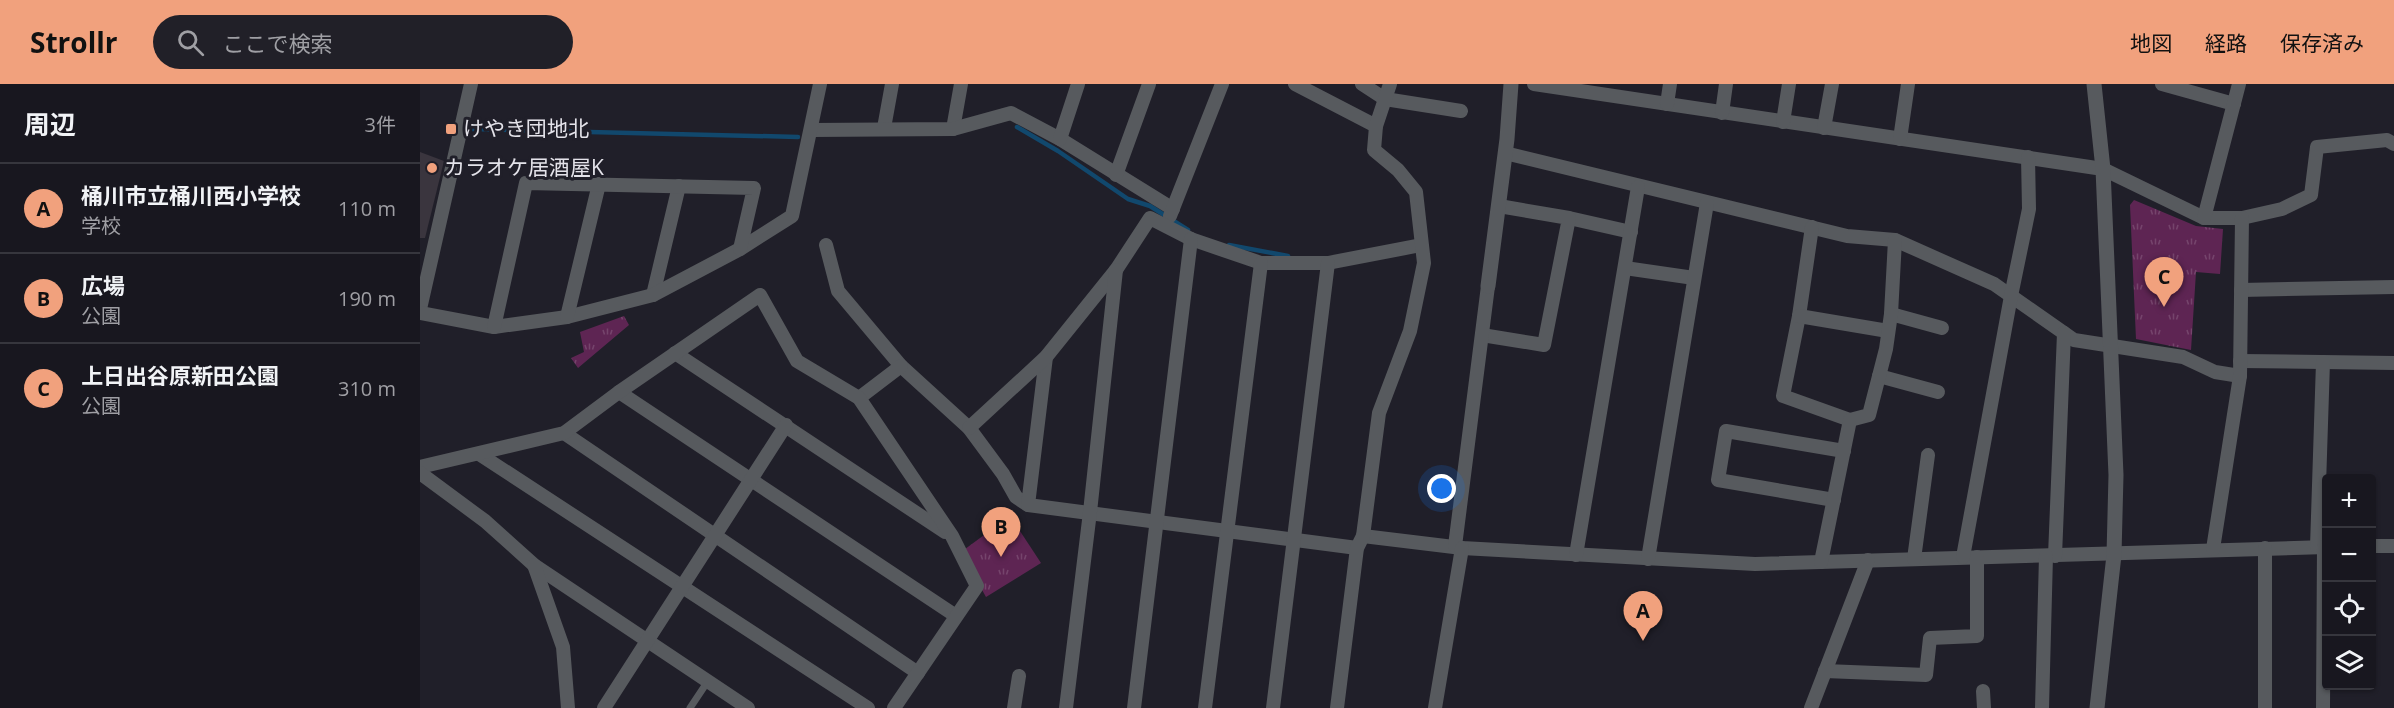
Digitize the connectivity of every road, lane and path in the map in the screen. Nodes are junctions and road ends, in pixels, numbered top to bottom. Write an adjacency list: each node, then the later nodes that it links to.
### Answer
1 (471, 84): 67 (street)
2 (820, 84): 32 (street)
3 (892, 84): 29 (street)
4 (961, 84): 31 (street)
5 (1078, 84): 33 (street)
6 (1149, 84): 39 (street)
7 (1222, 84): 45 (street)
8 (1295, 84): 28 (street)
9 (1362, 84): 22 (street)
10 (1390, 84): 22 (street)
11 (1510, 84): 36 (street)
12 (1534, 84): 21 (street)
13 (1670, 84): 23 (street)
14 (1726, 84): 26 (street)
15 (1789, 84): 27 (street)
16 (1832, 84): 30 (street)
17 (1908, 84): 34 (street)
18 (2094, 84): 38 (street)
19 (2162, 84): 24 (street)
20 (2239, 84): 24 (street)
21 (1613, 90): 23 (street)
22 (1385, 99): 25 (street); 28 (street)
23 (1667, 104): 26 (street)
24 (2234, 104): 47 (street)
25 (1461, 111)
26 (1722, 112): 27 (street)
27 (1783, 122): 30 (street)
28 (1376, 126): 55 (street)
29 (884, 128): 31 (street); 32 (street)
30 (1824, 128): 34 (street)
31 (953, 129): 33 (street)
32 (812, 130): 56 (street)
33 (1060, 139): 39 (street)
34 (1900, 139): 37 (street)
35 (2394, 144): 48 (street)
36 (1505, 153): 42 (street); 44 (street)
37 (2028, 157): 38 (street); 66 (street)
38 (2103, 169): 47 (street); 76 (street)
39 (1116, 176): 45 (street)
40 (598, 184): 41 (street); 70 (street); 71 (street)
41 (679, 186): 56 (street); 65 (street)
42 (1638, 187): 43 (street); 51 (street)
43 (1707, 203): 50 (street); 61 (street)
44 (1499, 206): 46 (street); 62 (street)
45 (1173, 209): 49 (street)
46 (1569, 218): 51 (street); 75 (street)
47 (2204, 218): 48 (street)
48 (2242, 218): 64 (street)
49 (1167, 226): 52 (street); 60 (street)
50 (1812, 227): 53 (street); 69 (street)
51 (1630, 232): 59 (street)
52 (1191, 239): 57 (street); 101 (street)
53 (1895, 240): 66 (street); 68 (street)
54 (826, 245): 82 (street)
55 (1421, 245): 58 (street); 107 (street)
56 (740, 249): 65 (street)
57 (1261, 262): 58 (street); 103 (street)
58 (1328, 263): 106 (street)
59 (1625, 268): 61 (street); 114 (street)
60 (1116, 270): 78 (street); 100 (street)
61 (1694, 278): 118 (street)
62 (1488, 286): 75 (street)
63 (2394, 287): 64 (street)
64 (2241, 290): 79 (street)
65 (653, 296): 70 (street)
66 (2011, 296): 74 (street); 117 (street)
67 (420, 311): 71 (street)
68 (1891, 314): 72 (street); 73 (street)
69 (1799, 316): 73 (street); 88 (street)
70 (567, 317): 71 (street)
71 (494, 327)
72 (1942, 328)
73 (1888, 331): 83 (street)
74 (2064, 333): 76 (street); 116 (street)
75 (1482, 335): 110 (street)
76 (2111, 346): 84 (street); 115 (street)
77 (675, 353): 85 (street); 87 (street); 89 (street)
78 (1046, 357): 90 (street); 99 (street)
79 (2240, 361): 80 (street); 84 (street)
80 (2323, 362): 81 (street); 102 (street)
81 (2394, 363)
82 (901, 366): 87 (street); 90 (street)
83 (1879, 376): 86 (street); 88 (street)
84 (2240, 376): 113 (street)
85 (620, 392): 91 (street); 97 (street)
86 (1938, 392)
87 (859, 398): 104 (street)
88 (1850, 420): 92 (street)
89 (786, 425): 97 (street); 104 (street)
90 (969, 428): 99 (street)
91 (564, 434): 93 (street); 105 (street)
92 (1844, 451): 98 (street); 98 (street)
93 (479, 454): 95 (street); 124 (street)
94 (1928, 455): 119 (street)
95 (420, 467)
96 (420, 473): 122 (street)
97 (751, 479): 105 (street); 125 (street)
98 (1834, 500): 121 (street)
99 (1028, 505): 100 (street)
100 (1090, 512): 101 (street); 139 (street)
101 (1158, 521): 103 (street); 140 (street)
102 (2322, 528)
103 (1227, 530): 106 (street); 141 (street)
104 (952, 536): 125 (street)
105 (714, 537): 124 (street); 128 (street)
106 (1294, 539): 107 (street); 142 (street)
107 (1360, 542): 110 (street); 143 (street)
108 (2376, 546): 109 (street)
109 (2394, 546)
110 (1458, 547): 114 (street); 144 (street)
111 (2322, 547): 112 (street)
112 (2265, 548): 113 (street); 149 (street)
113 (2213, 549): 115 (street)
114 (1576, 555): 118 (street)
115 (2114, 555): 116 (street); 148 (street)
116 (2050, 556): 117 (street); 147 (street)
117 (1970, 557): 119 (street); 127 (street)
118 (1648, 559): 121 (street)
119 (1914, 559): 120 (street)
120 (1868, 560): 121 (street); 127 (street)
121 (1821, 562)
122 (534, 565): 126 (street); 132 (street)
123 (2322, 582): 150 (street)
124 (682, 587): 126 (street); 136 (street)
125 (956, 615): 128 (street)
126 (647, 641): 130 (street); 133 (street)
127 (1825, 671): 145 (street)
128 (918, 673): 137 (street)
129 (1019, 676): 138 (street)
130 (708, 681): 134 (lane); 135 (street)
131 (1983, 691): 146 (street)
132 (568, 708)
133 (604, 708)
134 (690, 708)
135 (748, 708)
136 (868, 708)
137 (894, 708)
138 (1014, 708)
139 (1066, 708)
140 (1134, 708)
141 (1205, 708)
142 (1274, 708)
143 (1337, 708)
144 (1435, 708)
145 (1810, 708)
146 (1984, 708)
147 (2042, 708)
148 (2097, 708)
149 (2265, 708)
150 (2324, 708)

